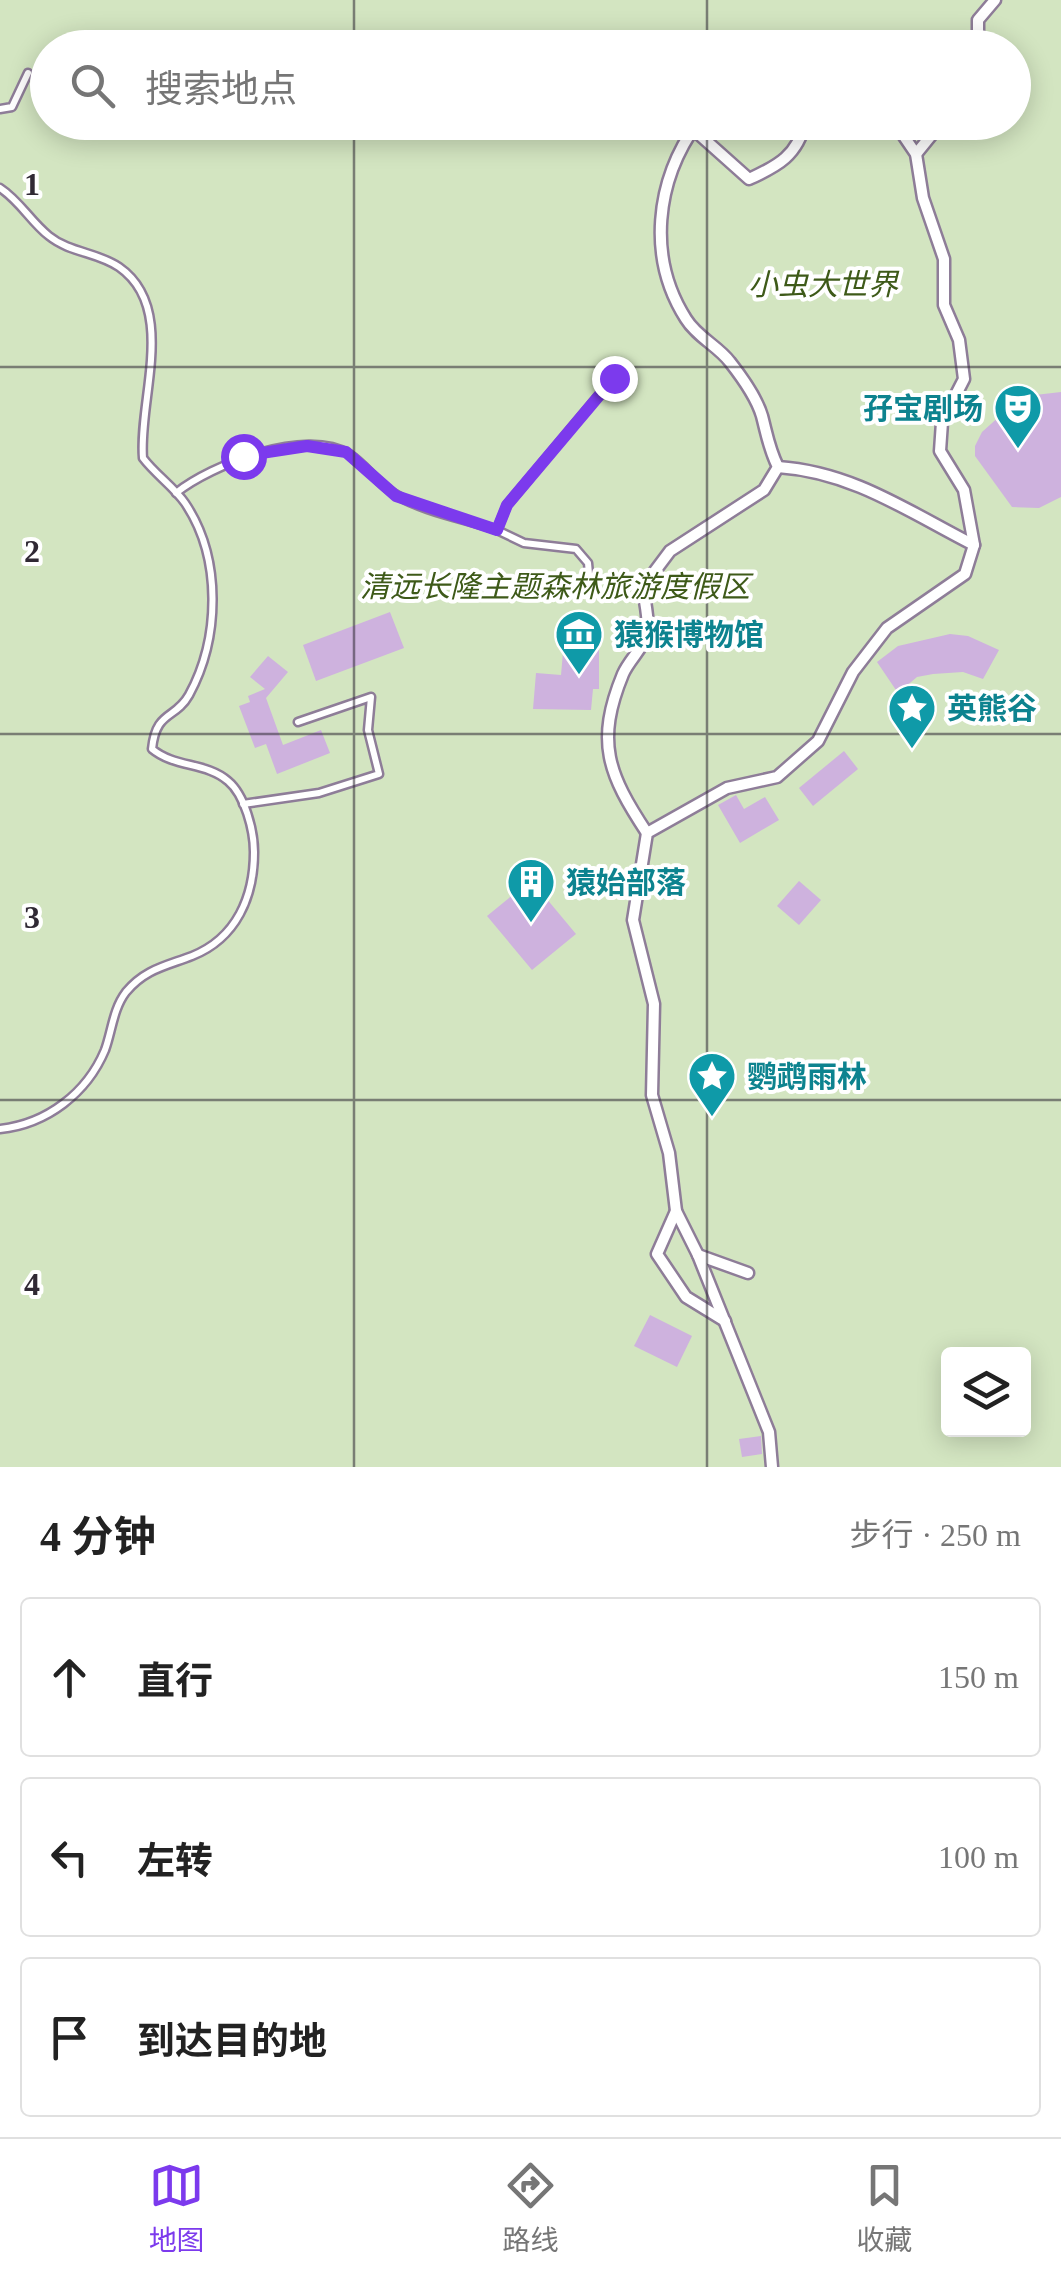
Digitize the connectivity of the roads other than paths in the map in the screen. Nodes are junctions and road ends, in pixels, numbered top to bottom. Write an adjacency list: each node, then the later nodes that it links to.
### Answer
1 (994, 0): 2 (street)
2 (978, 30)
3 (28, 73): 4 (lane)
4 (0, 109)
5 (687, 140): 13 (street)
6 (709, 140): 7 (street)
7 (801, 140)
8 (906, 140): 10 (street)
9 (927, 140): 10 (street)
10 (916, 154): 16 (street)
11 (0, 188): 14 (lane)
12 (614, 378): 15 (lane)
13 (778, 468): 16 (street); 20 (street)
14 (176, 493): 15 (lane); 19 (lane)
15 (497, 530): 17 (lane)
16 (974, 545): 20 (street)
17 (590, 585)
18 (298, 722): 19 (lane)
19 (242, 804): 21 (lane)
20 (646, 832): 22 (street)
21 (0, 1129)
22 (676, 1211): 23 (street); 25 (street)
23 (698, 1255): 24 (street); 25 (street)
24 (748, 1273)
25 (725, 1322): 26 (street)
26 (768, 1432): 27 (street); 28 (street)
27 (772, 1467)
28 (781, 1467)

